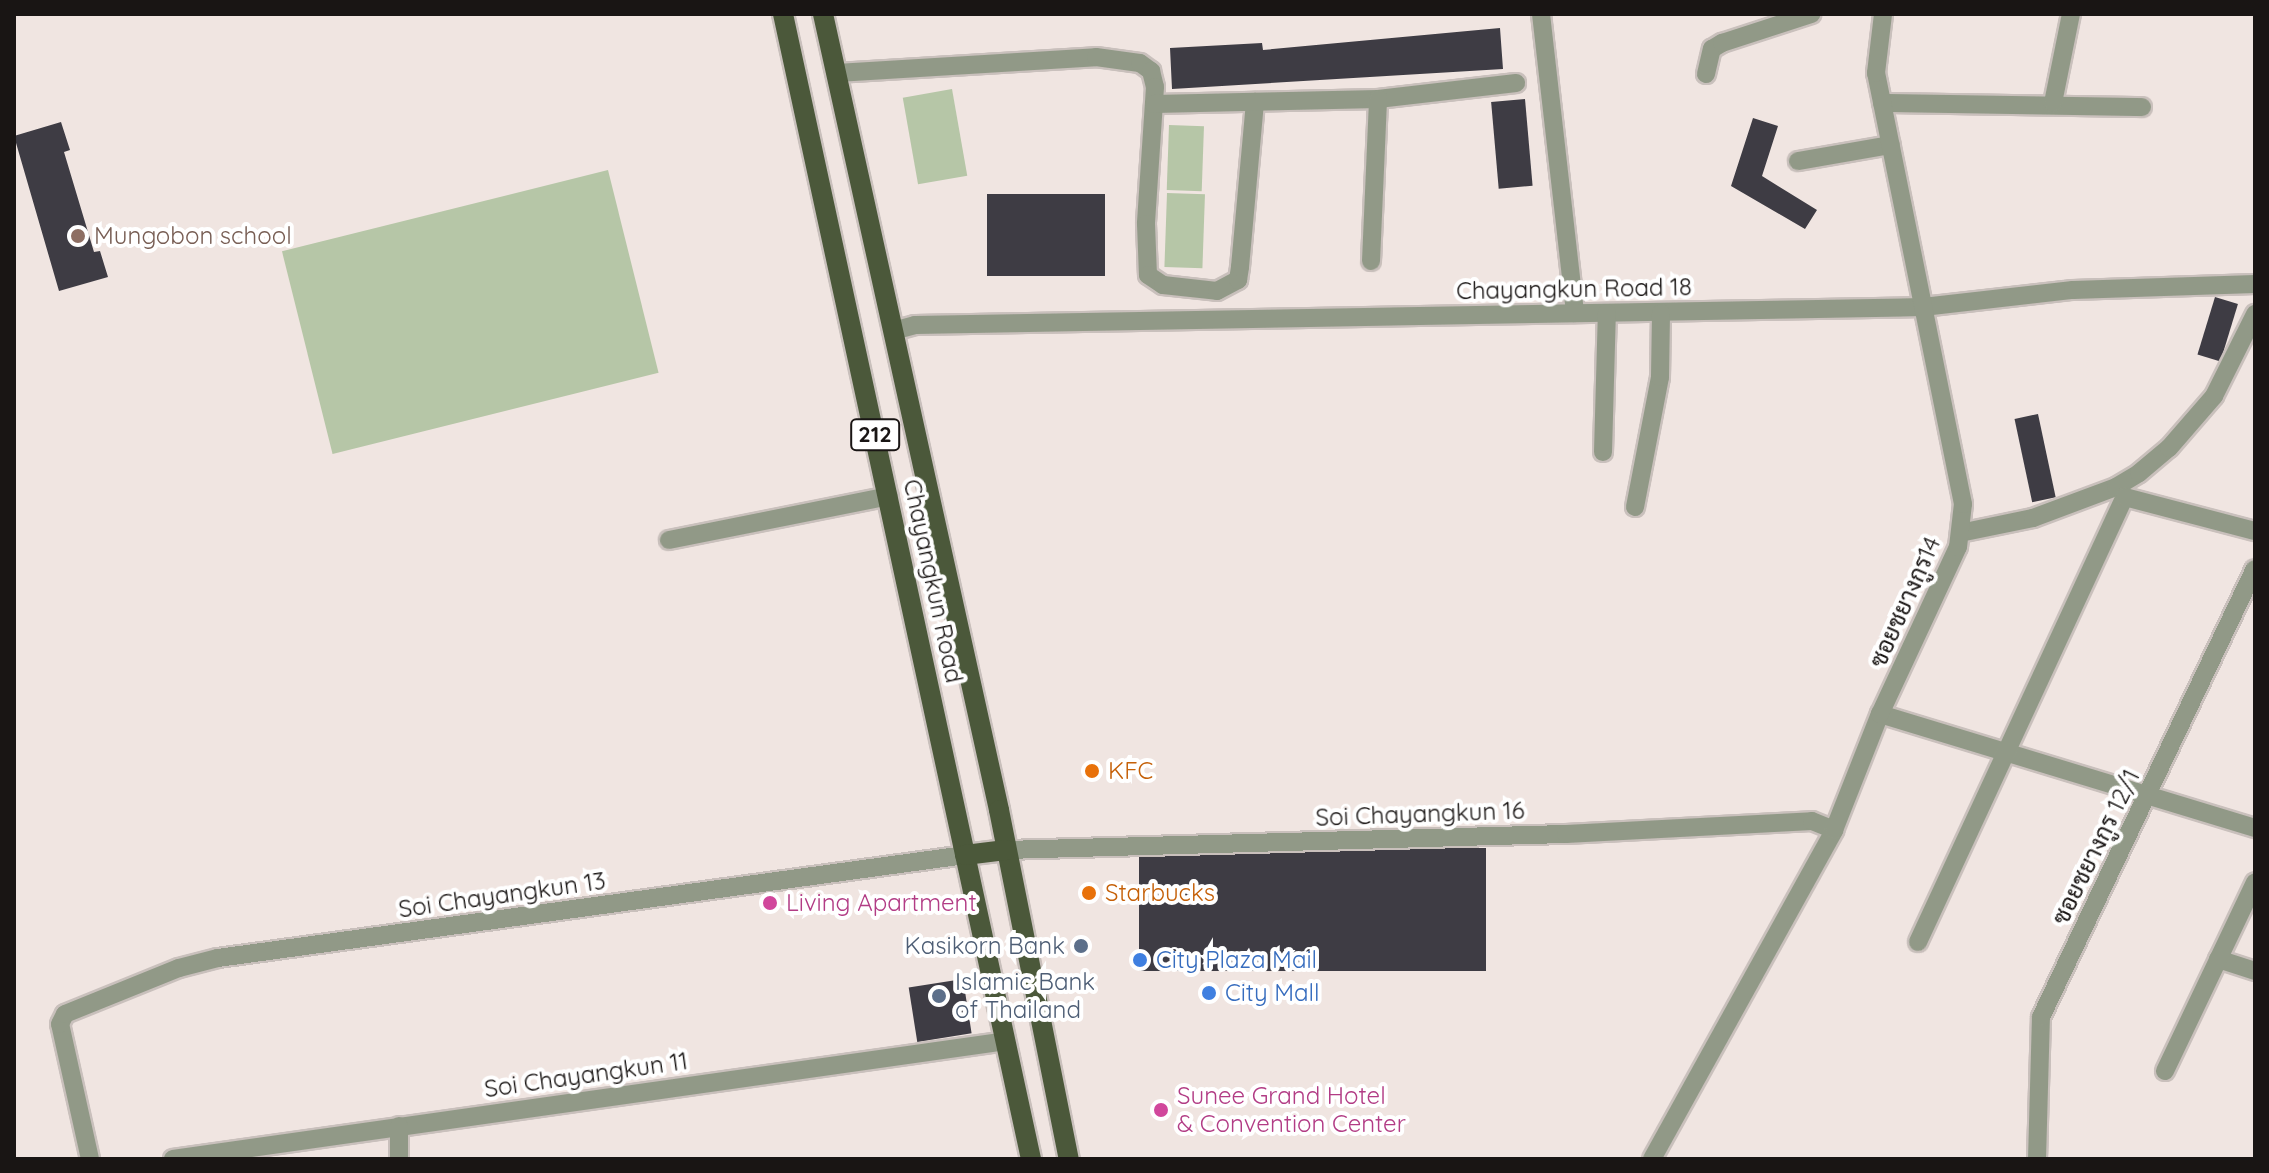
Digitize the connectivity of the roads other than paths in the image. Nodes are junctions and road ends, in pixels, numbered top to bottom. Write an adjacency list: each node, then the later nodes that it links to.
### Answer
1 (783, 14): 27 (main road, Chayangkun Road / 212)
2 (823, 14): 7 (main road, Chayangkun Road / 212)
3 (1541, 14): 21 (street)
4 (1811, 14): 8 (street)
5 (1883, 14): 12 (street, ซอยชยางกูร14)
6 (2071, 14): 13 (street)
7 (837, 73): 14 (street); 25 (main road, Chayangkun Road / 212)
8 (1706, 74)
9 (1516, 83): 10 (street)
10 (1378, 99): 11 (street); 18 (street)
11 (1255, 102): 14 (street); 14 (street)
12 (1882, 103): 13 (street); 16 (street, ซอยชยางกูร14)
13 (2053, 103): 15 (street)
14 (1154, 104)
15 (2142, 107)
16 (1891, 145): 17 (street); 20 (street, ซอยชยางกูร14)
17 (1798, 161)
18 (1371, 261)
19 (2255, 284): 20 (street, Chayangkun Road 18)
20 (1923, 307): 23 (street, Chayangkun Road 18); 30 (street, ซอยชยางกูร14)
21 (1575, 313): 22 (street, Chayangkun Road 18); 25 (street, Chayangkun Road 18)
22 (1607, 313): 23 (street, Chayangkun Road 18); 26 (street)
23 (1661, 313): 28 (street)
24 (2255, 314): 30 (street)
25 (893, 331): 38 (main road, Chayangkun Road / 212)
26 (1603, 452)
27 (889, 496): 31 (street); 39 (main road, Chayangkun Road / 212)
28 (1635, 507)
29 (2255, 531): 34 (street)
30 (1960, 533): 33 (street, ซอยชยางกูร14)
31 (669, 540)
32 (2255, 569): 35 (street, ซอยชยางกูร 12/1)
33 (1880, 714): 34 (street); 37 (street, ซอยชยางกูร14)
34 (2005, 755): 35 (street); 41 (street)
35 (2147, 796): 36 (street); 53 (street, ซอยชยางกูร 12/1)
36 (2255, 828)
37 (1834, 830): 38 (street, Soi Chayangkun 16); 52 (street, ซอยชยางกูร14)
38 (1006, 850): 39 (main road); 51 (main road, Chayangkun Road / 212)
39 (965, 855): 44 (main road, Chayangkun Road / 212); 47 (street, Soi Chayangkun 13)
40 (2255, 882): 42 (street)
41 (1918, 942)
42 (2218, 959): 43 (street); 45 (street)
43 (2255, 971)
44 (1006, 1041): 46 (street, Soi Chayangkun 11); 50 (main road, Chayangkun Road / 212)
45 (2165, 1071)
46 (399, 1126): 48 (street, Soi Chayangkun 11); 49 (street)
47 (90, 1159)
48 (173, 1159)
49 (399, 1159)
50 (1031, 1159)
51 (1069, 1159)
52 (1652, 1159)
53 (2037, 1159)

